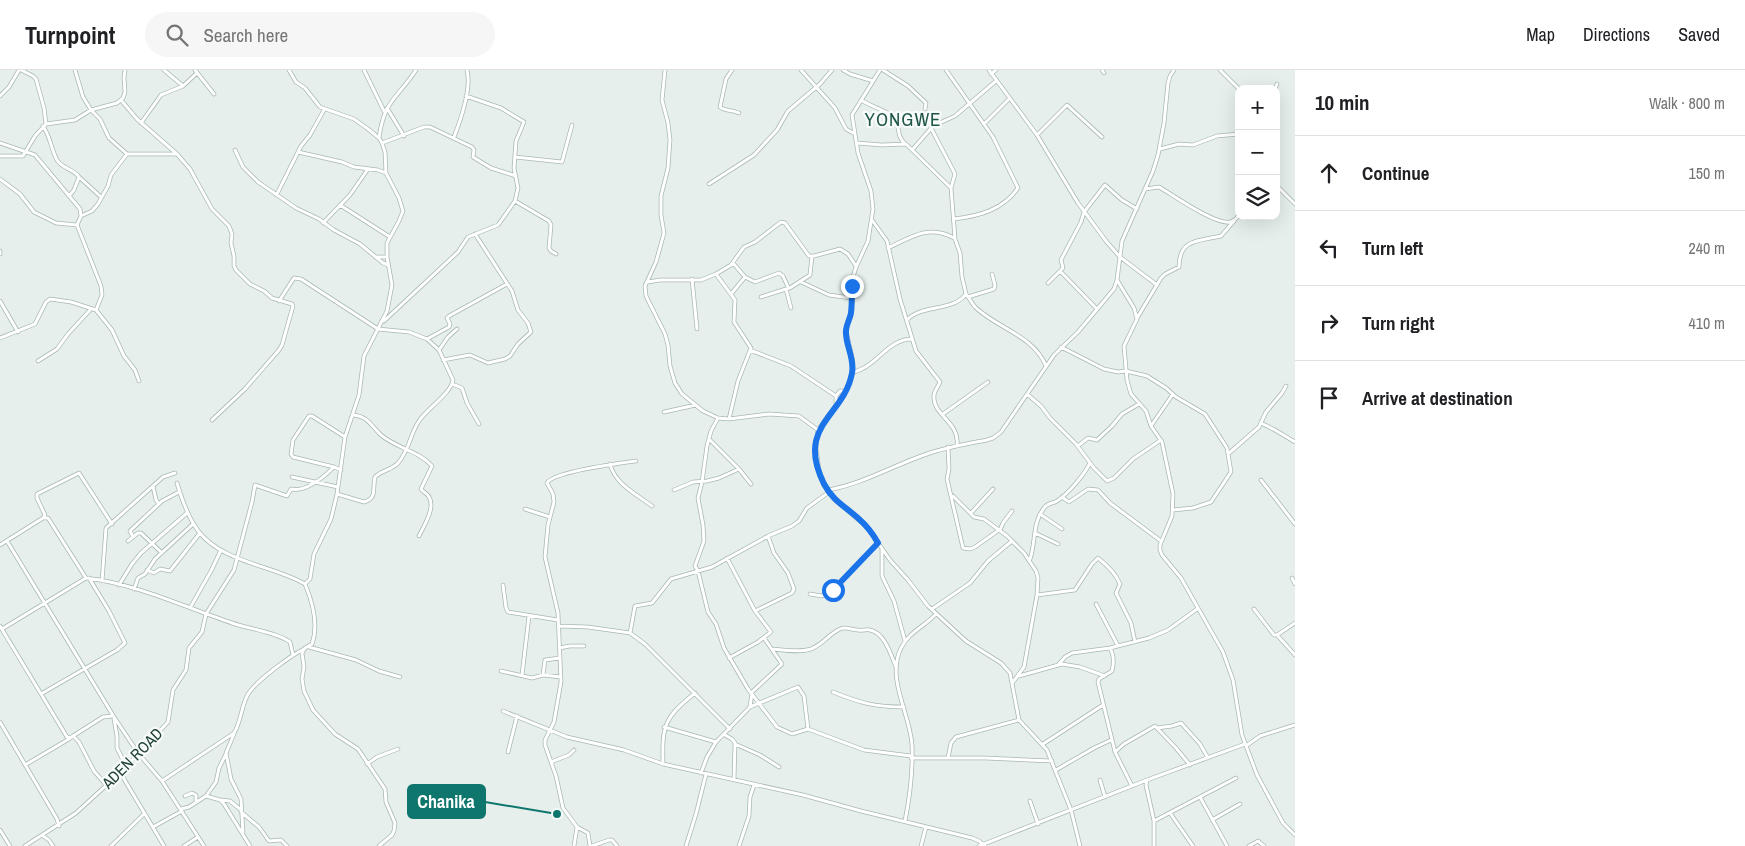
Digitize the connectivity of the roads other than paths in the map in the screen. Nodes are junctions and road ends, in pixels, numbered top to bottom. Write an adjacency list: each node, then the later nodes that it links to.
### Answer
1 (20, 70): 29 (street); 42 (street)
2 (75, 70): 36 (street)
3 (125, 70): 32 (street)
4 (164, 70): 26 (street)
5 (289, 70): 37 (street)
6 (364, 70): 38 (street)
7 (416, 70): 38 (street)
8 (467, 70): 30 (street)
9 (665, 70): 106 (street)
10 (732, 70): 39 (street)
11 (802, 70): 27 (street)
12 (832, 70): 27 (street)
13 (843, 70): 23 (street)
14 (880, 70): 23 (street)
15 (884, 70): 35 (street)
16 (946, 70): 34 (street)
17 (989, 70): 22 (street)
18 (996, 70): 22 (street)
19 (1174, 70): 57 (street)
20 (1220, 70): 25 (street)
21 (196, 71): 26 (street); 28 (street)
22 (991, 74): 24 (street)
23 (873, 81): 33 (street)
24 (996, 81): 31 (street); 34 (street)
25 (1235, 85)
26 (183, 86): 40 (street)
27 (817, 86): 45 (street); 70 (street)
28 (214, 94)
29 (0, 96)
30 (466, 96): 49 (street); 64 (street)
31 (1009, 99): 41 (street); 47 (street)
32 (121, 100): 36 (street); 40 (street)
33 (861, 100): 45 (street); 55 (street)
34 (970, 104): 41 (street); 44 (street)
35 (925, 109)
36 (91, 110): 42 (street); 61 (street)
37 (324, 110): 51 (street); 60 (street)
38 (386, 110): 48 (street); 51 (street)
39 (739, 113)
40 (141, 123): 62 (street)
41 (984, 124): 84 (street)
42 (44, 125): 59 (street); 68 (street)
43 (572, 126): 64 (street)
44 (931, 128): 56 (street); 71 (street)
45 (855, 134): 54 (street)
46 (1235, 134): 57 (street)
47 (1038, 135): 50 (street); 81 (street)
48 (404, 136): 49 (street); 53 (street)
49 (454, 137): 67 (street)
50 (1102, 137)
51 (379, 138): 53 (street)
52 (0, 143): 59 (street)
53 (382, 143): 66 (street)
54 (857, 143): 55 (street); 83 (street)
55 (906, 144): 56 (street)
56 (913, 149): 71 (street)
57 (1160, 149): 72 (street)
58 (235, 150): 74 (street)
59 (25, 151): 63 (street); 75 (street)
60 (298, 152): 65 (street); 74 (street)
61 (127, 154): 62 (street); 76 (street)
62 (177, 154): 117 (street)
63 (0, 156)
64 (515, 157): 67 (street)
65 (368, 169): 66 (street); 79 (street)
66 (386, 173): 89 (street)
67 (516, 176): 77 (street)
68 (79, 177): 75 (street); 76 (street)
69 (0, 179): 87 (street)
70 (709, 184)
71 (952, 188): 84 (street)
72 (1145, 189): 80 (street); 85 (street)
73 (1280, 189): 78 (street)
74 (277, 194): 86 (street)
75 (69, 196): 82 (street)
76 (101, 197): 82 (street)
77 (515, 200): 88 (street); 92 (street)
78 (1295, 204)
79 (340, 205): 86 (street); 89 (street)
80 (1137, 209): 81 (street); 94 (street)
81 (1084, 212): 94 (street); 100 (street)
82 (81, 216): 87 (street)
83 (872, 219): 91 (street); 99 (street)
84 (954, 219): 90 (street)
85 (1234, 220): 110 (street)
86 (323, 223): 95 (street)
87 (77, 225): 121 (street)
88 (475, 234): 109 (street); 124 (street)
89 (390, 237): 96 (street)
90 (954, 239): 91 (street); 113 (street)
91 (888, 248): 123 (street)
92 (556, 254)
93 (812, 256): 97 (street); 99 (street); 107 (street)
94 (1120, 256): 105 (street); 110 (street)
95 (375, 257): 96 (street); 98 (street)
96 (387, 257): 98 (street)
97 (732, 262): 101 (street); 103 (street)
98 (389, 266): 124 (street)
99 (856, 267): 115 (street)
100 (1060, 271): 108 (street); 120 (street)
101 (716, 274): 104 (street); 112 (street)
102 (992, 274): 113 (street)
103 (745, 277): 111 (street); 112 (street)
104 (692, 280): 106 (street); 127 (street)
105 (1117, 280): 120 (street); 122 (street)
106 (648, 282): 149 (street)
107 (801, 282): 111 (street); 115 (street)
108 (1048, 283)
109 (507, 284): 130 (street); 135 (street)
110 (1156, 285): 122 (street)
111 (787, 288): 114 (street); 119 (street)
112 (731, 294): 134 (street)
113 (967, 295): 123 (street); 137 (street)
114 (761, 297)
115 (852, 298): 139 (street)
116 (0, 301): 128 (street)
117 (279, 301): 125 (street); 156 (street)
118 (90, 308): 121 (street); 128 (street); 136 (street)
119 (791, 308)
120 (1097, 309): 132 (street)
121 (96, 310): 140 (street)
122 (1137, 319): 138 (street)
123 (907, 320): 131 (street)
124 (382, 323): 125 (street)
125 (378, 329): 130 (street); 153 (street)
126 (457, 329): 133 (street)
127 (697, 329)
128 (18, 332): 129 (street)
129 (0, 338)
130 (427, 339): 133 (street)
131 (912, 339): 139 (street); 152 (street)
132 (1061, 347): 137 (street); 138 (street)
133 (439, 350): 135 (street)
134 (750, 350): 147 (street); 155 (street)
135 (443, 360): 142 (street)
136 (38, 361)
137 (1046, 366): 145 (street)
138 (1126, 371): 146 (street); 148 (street)
139 (852, 373): 144 (street)
140 (139, 381)
141 (988, 382): 152 (street)
142 (452, 384): 157 (street); 168 (street)
143 (1286, 386): 158 (street)
144 (846, 391): 147 (street); 150 (street)
145 (1027, 394): 165 (street); 166 (street)
146 (1173, 394): 159 (street); 169 (street)
147 (836, 396): 150 (street)
148 (1140, 404): 159 (street); 166 (street)
149 (696, 405): 151 (street); 154 (street)
150 (836, 405): 160 (street)
151 (664, 412)
152 (943, 414): 165 (street)
153 (354, 415): 161 (street); 168 (street)
154 (718, 418): 155 (street); 162 (street)
155 (729, 419): 160 (street)
156 (212, 420)
157 (479, 424)
158 (1260, 424): 164 (street); 169 (street)
159 (1151, 426): 163 (street)
160 (818, 430): 187 (street)
161 (345, 437): 173 (street); 175 (street)
162 (709, 439): 174 (street); 180 (street)
163 (1161, 440): 171 (street); 196 (street)
164 (1295, 442)
165 (956, 445): 167 (street)
166 (1078, 446): 171 (street)
167 (948, 447): 187 (street); 190 (street)
168 (408, 450): 189 (street); 210 (street)
169 (1228, 455): 196 (street)
170 (636, 461): 172 (street)
171 (1090, 463): 191 (street)
172 (610, 464): 193 (street); 200 (street)
173 (334, 467): 175 (street); 179 (street)
174 (739, 469): 180 (street); 182 (street)
175 (341, 470): 184 (street)
176 (174, 473): 183 (street)
177 (292, 477): 179 (street)
178 (1261, 480): 204 (street)
179 (317, 481): 184 (street); 223 (street, ADEN ROAD)
180 (702, 482): 185 (street); 227 (street)
181 (177, 483): 188 (street)
182 (751, 484)
183 (153, 486): 192 (street); 202 (street)
184 (338, 487): 189 (street)
185 (674, 490)
186 (993, 490): 198 (street)
187 (828, 491): 211 (street); 217 (street)
188 (180, 492): 192 (street); 197 (street)
189 (337, 494): 231 (street)
190 (952, 496): 198 (street); 206 (street)
191 (1062, 497): 199 (street); 215 (street)
192 (159, 504): 209 (street)
193 (652, 506)
194 (525, 509): 200 (street)
195 (1012, 510): 206 (street)
196 (1173, 510): 215 (street)
197 (187, 512): 203 (street); 216 (street)
198 (970, 514): 206 (street)
199 (1040, 514): 205 (street); 208 (street)
200 (550, 517): 248 (street)
201 (43, 518): 202 (street); 212 (street); 228 (street)
202 (112, 524): 230 (street)
203 (193, 524): 207 (street); 222 (street)
204 (1295, 524)
205 (1062, 529)
206 (999, 530): 214 (street)
207 (200, 533): 221 (street); 226 (street)
208 (1035, 533): 218 (street); 225 (street)
209 (133, 536): 213 (street); 216 (street)
210 (418, 536)
211 (768, 536): 224 (street); 244 (street)
212 (7, 541): 219 (street); 238 (street)
213 (128, 541)
214 (1012, 541): 225 (street); 241 (street)
215 (1161, 541): 242 (street)
216 (152, 543): 222 (street); 233 (street)
217 (878, 543): 220 (street); 236 (street)
218 (1058, 544)
219 (0, 545)
220 (882, 548): 241 (street); 255 (street)
221 (221, 550): 223 (street); 240 (street)
222 (162, 553): 226 (street)
223 (238, 557): 231 (street); 245 (street, ADEN ROAD)
224 (727, 558): 227 (street); 244 (street)
225 (1030, 560): 237 (street)
226 (147, 570): 235 (street)
227 (698, 571): 252 (street); 266 (street)
228 (87, 578): 230 (street); 238 (street); 269 (street)
229 (1292, 578): 232 (street)
230 (102, 581): 233 (street)
231 (305, 584): 259 (street)
232 (1295, 584)
233 (119, 585): 235 (street)
234 (503, 585): 247 (street)
235 (134, 589): 240 (street)
236 (810, 594)
237 (1038, 595): 256 (street); 273 (street)
238 (44, 602): 251 (street); 269 (street)
239 (1096, 604): 258 (street)
240 (190, 608): 245 (street)
241 (932, 609): 246 (street)
242 (1197, 609): 256 (street); 304 (street)
243 (1254, 609): 253 (street)
244 (754, 611): 254 (street)
245 (206, 614): 263 (street); 309 (street, ADEN ROAD)
246 (936, 614): 255 (street); 277 (street)
247 (529, 616): 248 (street); 271 (street)
248 (558, 620): 250 (street)
249 (1295, 622): 253 (street)
250 (559, 626): 252 (street); 260 (street)
251 (1, 627): 280 (street)
252 (630, 633): 279 (street)
253 (1276, 635): 264 (street)
254 (764, 638): 262 (street); 266 (street)
255 (906, 641): 268 (street)
256 (1135, 642): 258 (street)
257 (584, 646): 260 (street)
258 (1118, 646): 261 (street)
259 (307, 648): 263 (street); 275 (street); 316 (street)
260 (559, 648): 265 (street)
261 (1110, 648): 267 (street); 274 (street)
262 (772, 649): 268 (street); 281 (street)
263 (292, 655): 297 (street)
264 (1295, 655)
265 (560, 658): 272 (street); 276 (street)
266 (729, 658): 281 (street)
267 (1058, 665): 273 (street); 274 (street)
268 (896, 668): 285 (street)
269 (85, 669): 280 (street); 288 (street)
270 (501, 671): 271 (street)
271 (522, 675): 272 (street)
272 (544, 675): 276 (street)
273 (1018, 676): 277 (street)
274 (1105, 676): 283 (street)
275 (400, 677)
276 (561, 677): 296 (street)
277 (1013, 683): 289 (street)
278 (833, 692): 285 (street)
279 (695, 693): 292 (street); 294 (street)
280 (41, 694): 299 (street)
281 (751, 694): 282 (street); 284 (street)
282 (758, 703): 284 (street); 295 (street); 295 (street)
283 (1103, 705): 300 (street); 303 (street)
284 (750, 707): 294 (street)
285 (904, 707): 311 (street)
286 (503, 711): 287 (street)
287 (517, 716): 296 (street); 307 (street)
288 (113, 717): 299 (street); 309 (street); 321 (street)
289 (1019, 720): 303 (street); 312 (street)
290 (1, 724): 318 (street)
291 (1295, 725): 304 (street)
292 (664, 726): 301 (street); 317 (street)
293 (1157, 728): 308 (street); 313 (street); 319 (street)
294 (730, 729): 298 (street)
295 (808, 729): 311 (street)
296 (550, 730): 315 (street); 317 (street)
297 (234, 733): 310 (street); 326 (street)
298 (725, 734): 301 (street); 302 (street)
299 (71, 737): 318 (street); 334 (street)
300 (1111, 740): 308 (street); 322 (street)
301 (716, 742): 323 (street)
302 (735, 744): 320 (street); 329 (street)
303 (1043, 744): 314 (street)
304 (1246, 745): 313 (street); 359 (street)
305 (398, 749): 316 (street)
306 (574, 750): 315 (street)
307 (508, 752)
308 (1115, 752): 335 (street)
309 (138, 753): 321 (street, ADEN ROAD); 325 (street)
310 (226, 753): 337 (street); 346 (street)
311 (911, 757): 312 (street); 350 (street)
312 (948, 758): 314 (street)
313 (1208, 758): 319 (street)
314 (1052, 761): 322 (street)
315 (551, 762): 354 (street)
316 (367, 764): 372 (street)
317 (663, 764): 323 (street)
318 (26, 765): 353 (street)
319 (1190, 765): 331 (street)
320 (779, 767)
321 (123, 769): 324 (street, ADEN ROAD); 328 (street)
322 (1056, 770): 345 (street)
323 (703, 773): 329 (street); 376 (street)
324 (118, 774): 328 (street); 334 (street, ADEN ROAD)
325 (158, 777): 326 (street); 332 (street)
326 (167, 778): 332 (street)
327 (1236, 778): 339 (street)
328 (124, 779): 348 (street)
329 (734, 780): 333 (street)
330 (1100, 780): 338 (street)
331 (1147, 780): 335 (street); 351 (street)
332 (162, 781): 344 (street)
333 (754, 785): 350 (street); 377 (street)
334 (106, 786): 353 (street, ADEN ROAD)
335 (1132, 786): 338 (street)
336 (185, 796): 341 (street)
337 (206, 796): 340 (street); 341 (street)
338 (1105, 797): 345 (street)
339 (1200, 797): 347 (street); 349 (street)
340 (220, 800): 346 (street); 358 (street)
341 (196, 801): 344 (street)
342 (1030, 801): 352 (street)
343 (1240, 804): 349 (street)
344 (182, 810): 356 (street); 361 (street)
345 (1071, 810): 352 (street); 380 (street)
346 (241, 811): 358 (street); 371 (street)
347 (1170, 813): 351 (street); 382 (street)
348 (144, 814): 356 (street); 366 (street)
349 (1212, 820): 383 (street)
350 (905, 821): 355 (street)
351 (1154, 821): 381 (street)
352 (1038, 824): 362 (street)
353 (59, 826): 360 (street, ADEN ROAD)
354 (577, 826): 373 (street); 374 (street)
355 (926, 827): 362 (street); 378 (street)
356 (153, 828): 367 (street)
357 (0, 830): 363 (street)
358 (243, 834): 370 (street)
359 (1295, 835)
360 (43, 836): 364 (street, ADEN ROAD); 365 (street)
361 (198, 837): 368 (street); 369 (street)
362 (985, 845): 379 (street)
363 (10, 846)
364 (25, 846)
365 (53, 846)
366 (111, 846)
367 (164, 846)
368 (184, 846)
369 (204, 846)
370 (250, 846)
371 (287, 846)
372 (379, 846)
373 (574, 846)
374 (591, 846): 375 (street)
375 (617, 846)
376 (686, 846)
377 (739, 846)
378 (921, 846)
379 (979, 846)
380 (1080, 846)
381 (1154, 846)
382 (1193, 846)
383 (1227, 846)
384 (1250, 846): 385 (street)
385 (1264, 846)

